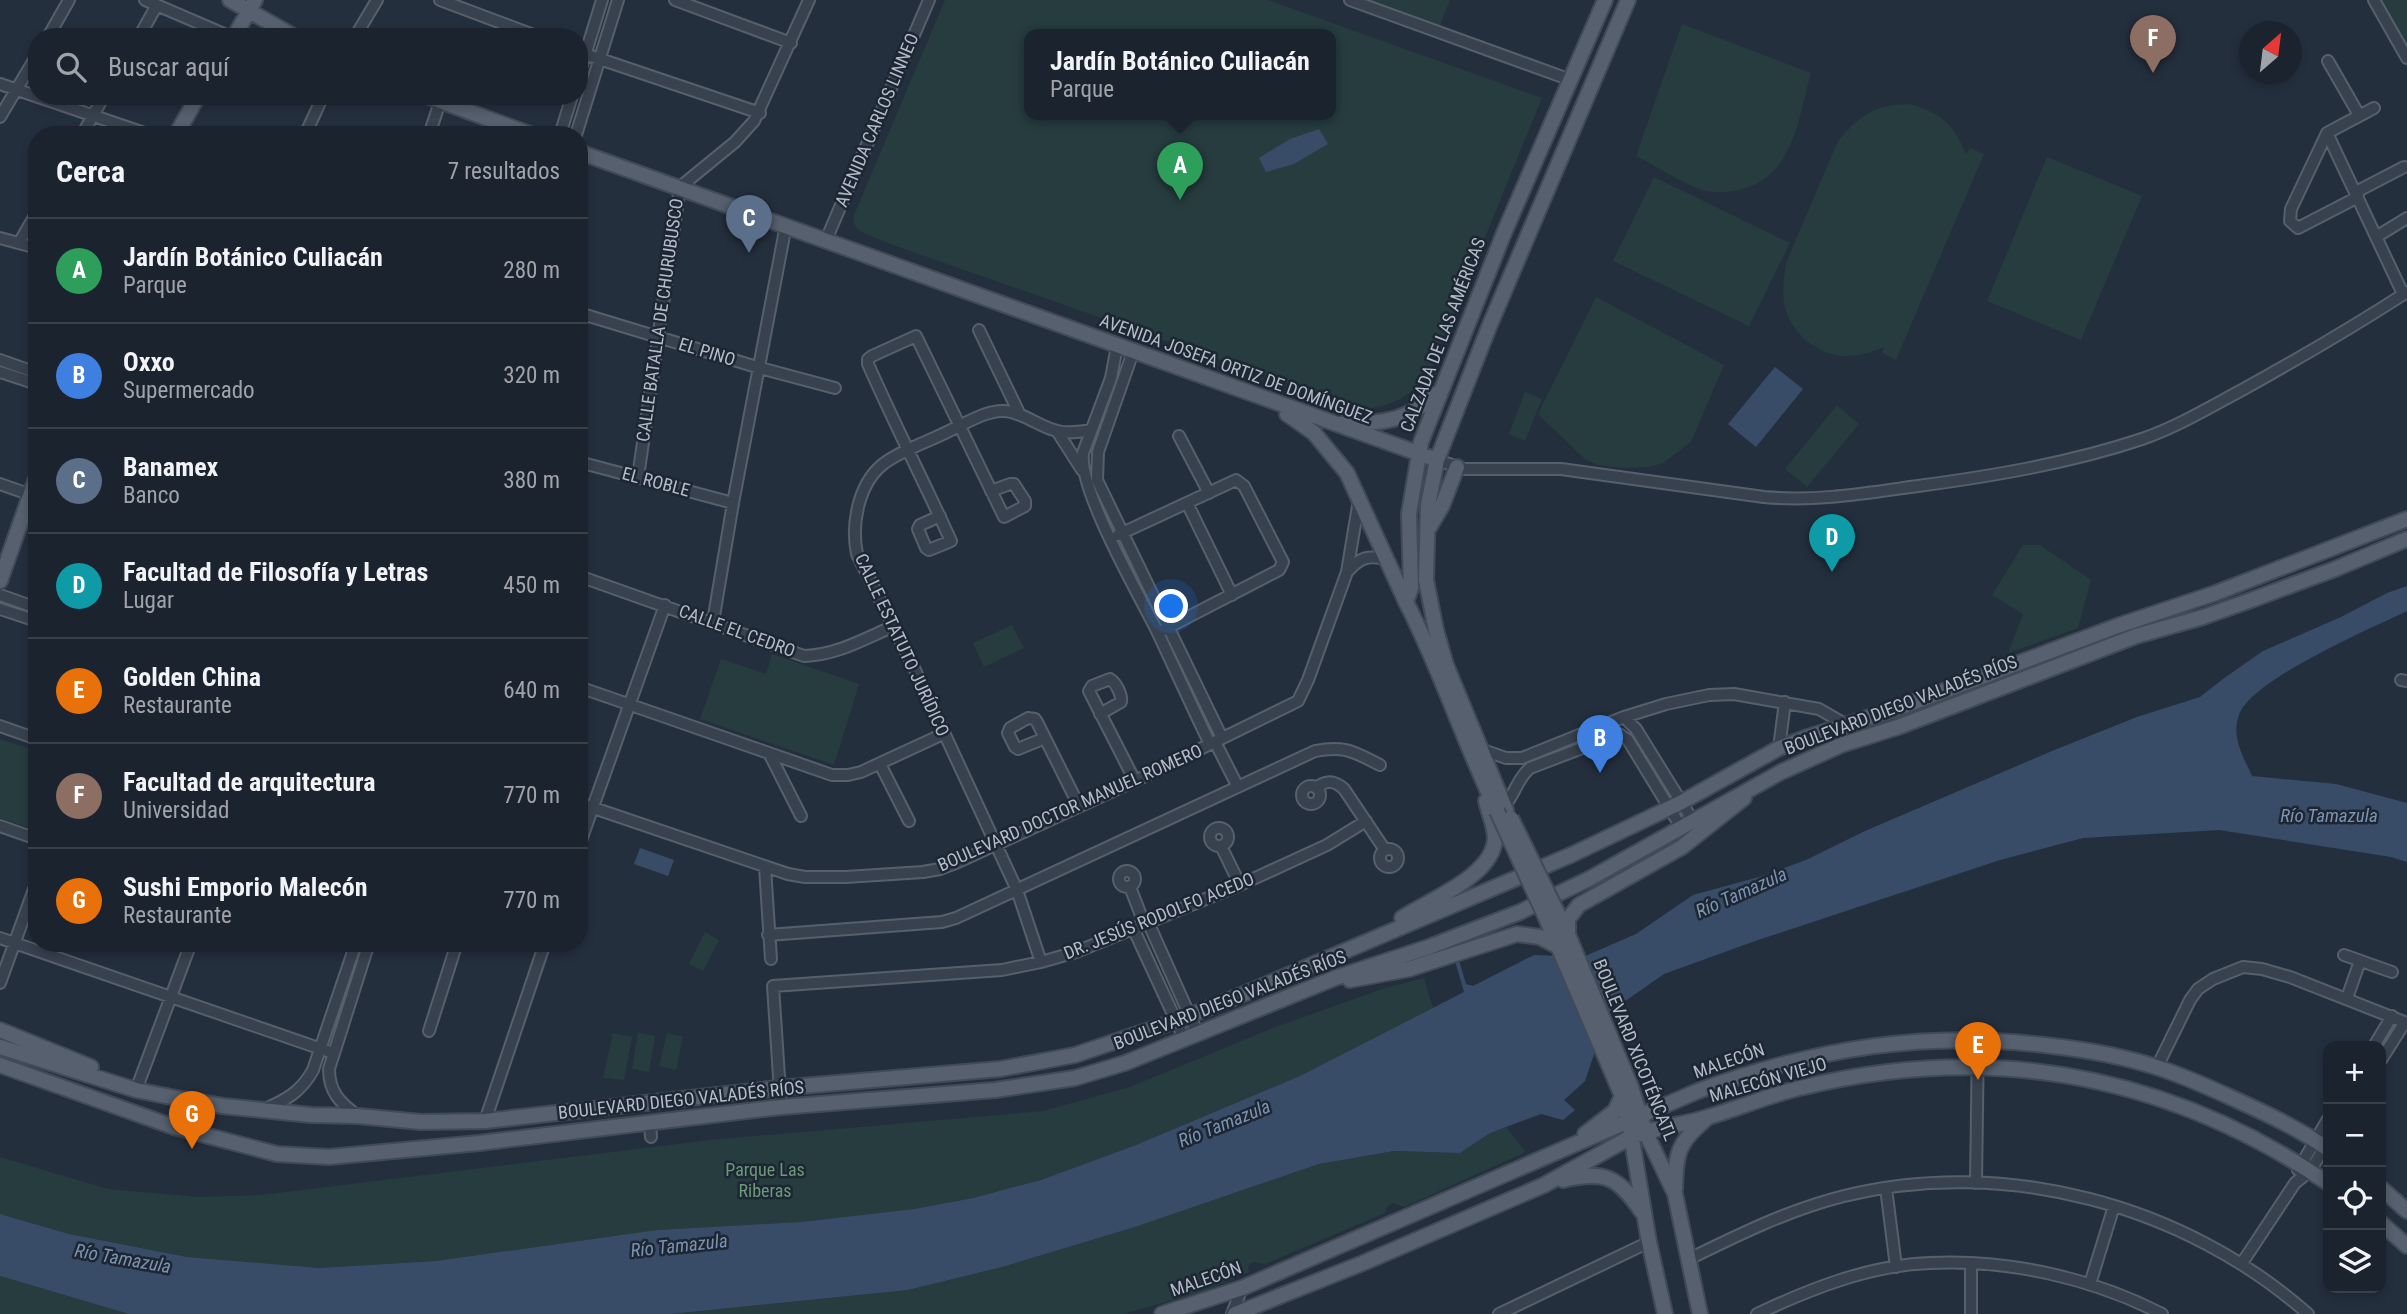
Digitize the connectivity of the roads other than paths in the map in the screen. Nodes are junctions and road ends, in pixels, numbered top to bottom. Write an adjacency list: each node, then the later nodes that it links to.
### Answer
1 (69, 0): 17 (street)
2 (145, 0): 15 (street)
3 (230, 0): 16 (main road)
4 (377, 0): 22 (street)
5 (440, 0): 23 (street)
6 (602, 0): 24 (street)
7 (618, 0): 28 (street)
8 (675, 0): 25 (street)
9 (810, 0): 25 (street, CALLE BATALLA DE CHURUBUSCO)
10 (1350, 0): 31 (street)
11 (1605, 0): 31 (main road, CALZADA DE LAS AMÉRICAS)
12 (1628, 0): 92 (main road)
13 (2374, 0): 27 (street)
14 (924, 1): 67 (street, AVENIDA CARLOS LINNEO)
15 (157, 5): 18 (street); 19 (street)
16 (252, 5): 20 (main road); 21 (main road)
17 (53, 28)
18 (144, 28)
19 (212, 28)
20 (238, 28)
21 (283, 28)
22 (360, 28)
23 (515, 28)
24 (588, 39)
25 (791, 43): 45 (street, CALLE BATALLA DE CHURUBUSCO)
26 (588, 55): 28 (street)
27 (2407, 58)
28 (600, 59): 35 (street); 45 (street)
29 (2328, 61): 46 (street)
30 (28, 70): 33 (street)
31 (1571, 80): 82 (main road, CALZADA DE LAS AMÉRICAS)
32 (0, 83): 33 (street)
33 (17, 89): 34 (street); 48 (street)
34 (28, 93)
35 (588, 97)
36 (62, 105): 47 (street)
37 (99, 105): 47 (street)
38 (193, 105): 51 (main road)
39 (319, 105): 52 (street)
40 (433, 105): 53 (street)
41 (450, 105): 54 (main road)
42 (569, 105): 55 (street)
43 (585, 105): 56 (street)
44 (2374, 108): 46 (street)
45 (760, 113): 60 (street, CALLE BATALLA DE CHURUBUSCO)
46 (2359, 115): 57 (street)
47 (93, 116): 49 (street); 50 (street)
48 (0, 117)
49 (87, 126)
50 (123, 126)
51 (181, 126)
52 (309, 126)
53 (430, 126)
54 (508, 126)
55 (563, 126)
56 (579, 126)
57 (2328, 133): 61 (street); 61 (street)
58 (588, 155): 60 (main road, AVENIDA JOSEFA ORTIZ DE DOMÍNGUEZ)
59 (2404, 167): 61 (street)
60 (680, 187): 63 (main road, AVENIDA JOSEFA ORTIZ DE DOMÍNGUEZ); 73 (street, CALLE BATALLA DE CHURUBUSCO)
61 (2357, 195): 65 (street)
62 (2407, 218): 65 (street)
63 (786, 225): 67 (main road, AVENIDA JOSEFA ORTIZ DE DOMÍNGUEZ); 77 (street)
64 (28, 228): 68 (street)
65 (2376, 237): 70 (street)
66 (0, 238): 68 (street)
67 (826, 240): 74 (main road, AVENIDA JOSEFA ORTIZ DE DOMÍNGUEZ)
68 (19, 243): 69 (street)
69 (28, 246)
70 (2405, 293): 94 (street, AVENIDA JOSEFA ORTIZ DE DOMÍNGUEZ)
71 (588, 316): 73 (street, EL PINO)
72 (979, 330): 84 (street)
73 (658, 337): 77 (street, EL PINO); 96 (street, CALLE BATALLA DE CHURUBUSCO)
74 (1117, 346): 75 (main road, AVENIDA JOSEFA ORTIZ DE DOMÍNGUEZ); 87 (street)
75 (1133, 352): 83 (main road, AVENIDA JOSEFA ORTIZ DE DOMÍNGUEZ); 107 (street)
76 (0, 360): 78 (street)
77 (760, 368): 81 (street, EL PINO); 102 (street)
78 (28, 370)
79 (0, 372): 80 (street)
80 (28, 381)
81 (835, 388)
82 (1442, 391): 85 (main road); 91 (main road, CALZADA DE LAS AMÉRICAS)
83 (1265, 400): 85 (main road, AVENIDA JOSEFA ORTIZ DE DOMÍNGUEZ); 101 (main road)
84 (1020, 415): 86 (street, CALLE ESTATUTO JURÍDICO); 88 (street, CALLE ESTATUTO JURÍDICO)
85 (1334, 424): 91 (main road, AVENIDA JOSEFA ORTIZ DE DOMÍNGUEZ)
86 (961, 426): 90 (street, CALLE ESTATUTO JURÍDICO); 90 (street); 98 (street)
87 (1091, 430): 88 (street); 95 (street)
88 (1057, 432): 95 (street)
89 (1179, 436): 99 (street)
90 (910, 450): 105 (street); 123 (street, CALLE ESTATUTO JURÍDICO)
91 (1418, 455): 92 (main road, AVENIDA JOSEFA ORTIZ DE DOMÍNGUEZ); 117 (main road, CALZADA DE LAS AMÉRICAS)
92 (1437, 460): 94 (street, AVENIDA JOSEFA ORTIZ DE DOMÍNGUEZ); 108 (main road)
93 (588, 464): 96 (street, EL ROBLE)
94 (1457, 467): 108 (main road)
95 (1083, 471): 109 (street)
96 (638, 477): 102 (street, EL ROBLE)
97 (0, 484): 100 (street)
98 (991, 491)
99 (1209, 493): 103 (street); 116 (street)
100 (28, 494)
101 (1359, 497): 111 (main road); 112 (street, BOULEVARD DOCTOR MANUEL ROMERO)
102 (733, 503): 122 (street)
103 (1187, 503): 107 (street); 116 (street)
104 (28, 511): 114 (main road)
105 (940, 516): 105 (street)
106 (2407, 519): 131 (main road, BOULEVARD DIEGO VALADÉS RÍOS)
107 (1123, 533): 109 (street); 124 (street)
108 (1426, 533): 138 (main road)
109 (1111, 538): 125 (street)
110 (2407, 539): 145 (main road, BOULEVARD DIEGO VALADÉS RÍOS)
111 (1386, 562): 112 (street); 117 (main road)
112 (1347, 572): 136 (street, BOULEVARD DOCTOR MANUEL ROMERO)
113 (588, 579): 119 (street, CALLE EL CEDRO)
114 (0, 581)
115 (0, 595): 118 (street)
116 (1232, 595): 124 (street)
117 (1406, 602): 142 (main road)
118 (28, 605)
119 (665, 605): 122 (street, CALLE EL CEDRO); 128 (street)
120 (0, 609): 121 (street)
121 (28, 618)
122 (713, 622): 123 (street, CALLE EL CEDRO)
123 (894, 626): 133 (street, CALLE ESTATUTO JURÍDICO)
124 (1170, 627): 125 (street); 136 (street)
125 (1158, 633): 136 (street)
126 (588, 690): 128 (street)
127 (1785, 702): 130 (street); 131 (street); 137 (street)
128 (630, 704): 139 (street); 150 (street)
129 (1100, 714): 129 (street); 143 (street)
130 (1624, 717): 138 (street); 147 (street)
131 (1845, 724): 137 (main road, BOULEVARD DIEGO VALADÉS RÍOS)
132 (0, 726): 134 (street)
133 (943, 734): 140 (street); 159 (street, CALLE ESTATUTO JURÍDICO)
134 (28, 736)
135 (1045, 738): 135 (street); 149 (street)
136 (1216, 741): 143 (street, BOULEVARD DOCTOR MANUEL ROMERO); 144 (street)
137 (1779, 748): 147 (main road, BOULEVARD DIEGO VALADÉS RÍOS)
138 (1480, 749): 151 (main road)
139 (769, 753): 140 (street); 152 (street)
140 (880, 764): 153 (street)
141 (1380, 765): 144 (street)
142 (1481, 778): 151 (main road); 168 (main road)
143 (1135, 781): 149 (street, BOULEVARD DOCTOR MANUEL ROMERO)
144 (1238, 787): 165 (street)
145 (1755, 787): 156 (main road, BOULEVARD DIEGO VALADÉS RÍOS); 171 (main road)
146 (1316, 788): 154 (street)
147 (1675, 805): 151 (street); 156 (street); 168 (main road, BOULEVARD DIEGO VALADÉS RÍOS)
148 (588, 806): 150 (street, BOULEVARD DOCTOR MANUEL ROMERO)
149 (1079, 806): 159 (street, BOULEVARD DOCTOR MANUEL ROMERO)
150 (593, 808): 155 (street); 162 (street, BOULEVARD DOCTOR MANUEL ROMERO)
151 (1503, 809): 171 (main road, BOULEVARD XICOTÉNCATL, bridge)
152 (801, 816)
153 (909, 821)
154 (1366, 821): 161 (street); 163 (street, DR. JESÚS RODOLFO ACEDO)
155 (588, 822)
156 (1687, 824): 185 (main road, BOULEVARD DIEGO VALADÉS RÍOS)
157 (0, 826): 158 (street)
158 (28, 835)
159 (994, 845): 162 (street, BOULEVARD DOCTOR MANUEL ROMERO); 165 (street, CALLE ESTATUTO JURÍDICO)
160 (1221, 846): 163 (street)
161 (1385, 850)
162 (765, 867): 169 (street)
163 (1240, 885): 167 (street, DR. JESÚS RODOLFO ACEDO)
164 (1130, 887): 167 (street)
165 (1017, 890): 169 (street); 183 (street, CALLE ESTATUTO JURÍDICO)
166 (28, 905): 172 (street)
167 (1142, 924): 183 (street, DR. JESÚS RODOLFO ACEDO); 190 (street)
168 (1381, 934): 190 (main road, BOULEVARD DIEGO VALADÉS RÍOS)
169 (768, 935): 181 (street)
170 (0, 938): 172 (street)
171 (1564, 942): 185 (main road); 207 (main road, BOULEVARD XICOTÉNCATL)
172 (14, 943): 173 (street); 186 (street)
173 (28, 948)
174 (40, 952): 187 (street)
175 (188, 952): 187 (street)
176 (353, 952): 198 (street)
177 (366, 952): 199 (street)
178 (454, 952): 193 (street)
179 (542, 952): 213 (street)
180 (2344, 955): 182 (street)
181 (771, 959)
182 (2360, 961): 184 (street); 188 (street)
183 (1041, 962): 205 (street, DR. JESÚS RODOLFO ACEDO)
184 (2392, 972)
185 (1336, 978): 194 (main road, BOULEVARD DIEGO VALADÉS RÍOS)
186 (0, 983)
187 (172, 998): 198 (street); 206 (street)
188 (2347, 998): 189 (street); 203 (street)
189 (2392, 1016): 191 (street); 196 (street)
190 (1183, 1018): 194 (street); 205 (main road, BOULEVARD DIEGO VALADÉS RÍOS)
191 (2406, 1023): 200 (street)
192 (0, 1030): 204 (main road)
193 (429, 1031)
194 (1191, 1035): 209 (main road, BOULEVARD DIEGO VALADÉS RÍOS)
195 (1978, 1039): 202 (street); 203 (main road, MALECÓN); 217 (main road, MALECÓN)
196 (2377, 1041)
197 (0, 1047): 204 (main road, BOULEVARD DIEGO VALADÉS RÍOS)
198 (320, 1049): 199 (street); 210 (street)
199 (333, 1053): 211 (street)
200 (2386, 1053)
201 (0, 1065): 216 (main road, BOULEVARD DIEGO VALADÉS RÍOS)
202 (1978, 1066): 212 (main road, MALECÓN VIEJO); 223 (main road, MALECÓN VIEJO); 225 (street)
203 (2157, 1067): 220 (main road, MALECÓN)
204 (121, 1086): 206 (main road, BOULEVARD DIEGO VALADÉS RÍOS)
205 (779, 1088): 209 (street); 213 (main road, BOULEVARD DIEGO VALADÉS RÍOS)
206 (136, 1090): 208 (main road, BOULEVARD DIEGO VALADÉS RÍOS)
207 (1625, 1091): 217 (main road, BOULEVARD XICOTÉNCATL); 219 (main road)
208 (223, 1106): 210 (main road, BOULEVARD DIEGO VALADÉS RÍOS); 216 (main road)
209 (781, 1107): 215 (main road, BOULEVARD DIEGO VALADÉS RÍOS)
210 (262, 1110): 211 (main road, BOULEVARD DIEGO VALADÉS RÍOS)
211 (358, 1116): 214 (main road, BOULEVARD DIEGO VALADÉS RÍOS)
212 (1708, 1117): 217 (main road, MALECÓN VIEJO); 229 (main road)
213 (485, 1121): 214 (main road, BOULEVARD DIEGO VALADÉS RÍOS)
214 (421, 1122): 222 (main road)
215 (649, 1122): 218 (street); 222 (main road, BOULEVARD DIEGO VALADÉS RÍOS)
216 (174, 1127): 222 (main road, BOULEVARD DIEGO VALADÉS RÍOS)
217 (1636, 1127): 219 (main road, MALECÓN); 226 (main road, MALECÓN VIEJO); 229 (main road, BOULEVARD XICOTÉNCATL); 232 (main road, BOULEVARD XICOTÉNCATL)
218 (651, 1137)
219 (1576, 1143): 241 (main road, MALECÓN)
220 (2323, 1143)
221 (2323, 1145): 223 (street)
222 (398, 1151)
223 (2305, 1168): 224 (main road, MALECÓN VIEJO); 238 (street)
224 (2323, 1180)
225 (1976, 1183): 227 (street); 230 (street)
226 (1544, 1185): 232 (main road); 243 (main road, MALECÓN VIEJO)
227 (1886, 1188): 236 (street); 239 (street)
228 (2386, 1192): 231 (main road)
229 (1675, 1194): 236 (main road, BOULEVARD XICOTÉNCATL)
230 (2114, 1206): 238 (street); 240 (street)
231 (2407, 1211)
232 (1645, 1216): 234 (main road, BOULEVARD XICOTÉNCATL)
233 (2386, 1227): 235 (main road)
234 (1649, 1242): 244 (street); 245 (main road, BOULEVARD XICOTÉNCATL)
235 (2407, 1246)
236 (1687, 1260): 246 (main road, BOULEVARD XICOTÉNCATL)
237 (1971, 1263): 239 (street); 240 (street); 248 (street)
238 (2242, 1263): 250 (street)
239 (1896, 1267): 247 (street)
240 (2090, 1284): 249 (street)
241 (1242, 1288): 242 (main road, MALECÓN); 243 (street)
242 (1162, 1314)
243 (1233, 1314)
244 (1499, 1314)
245 (1665, 1314)
246 (1700, 1314)
247 (1757, 1314)
248 (1971, 1314)
249 (2161, 1314)
250 (2308, 1314)

